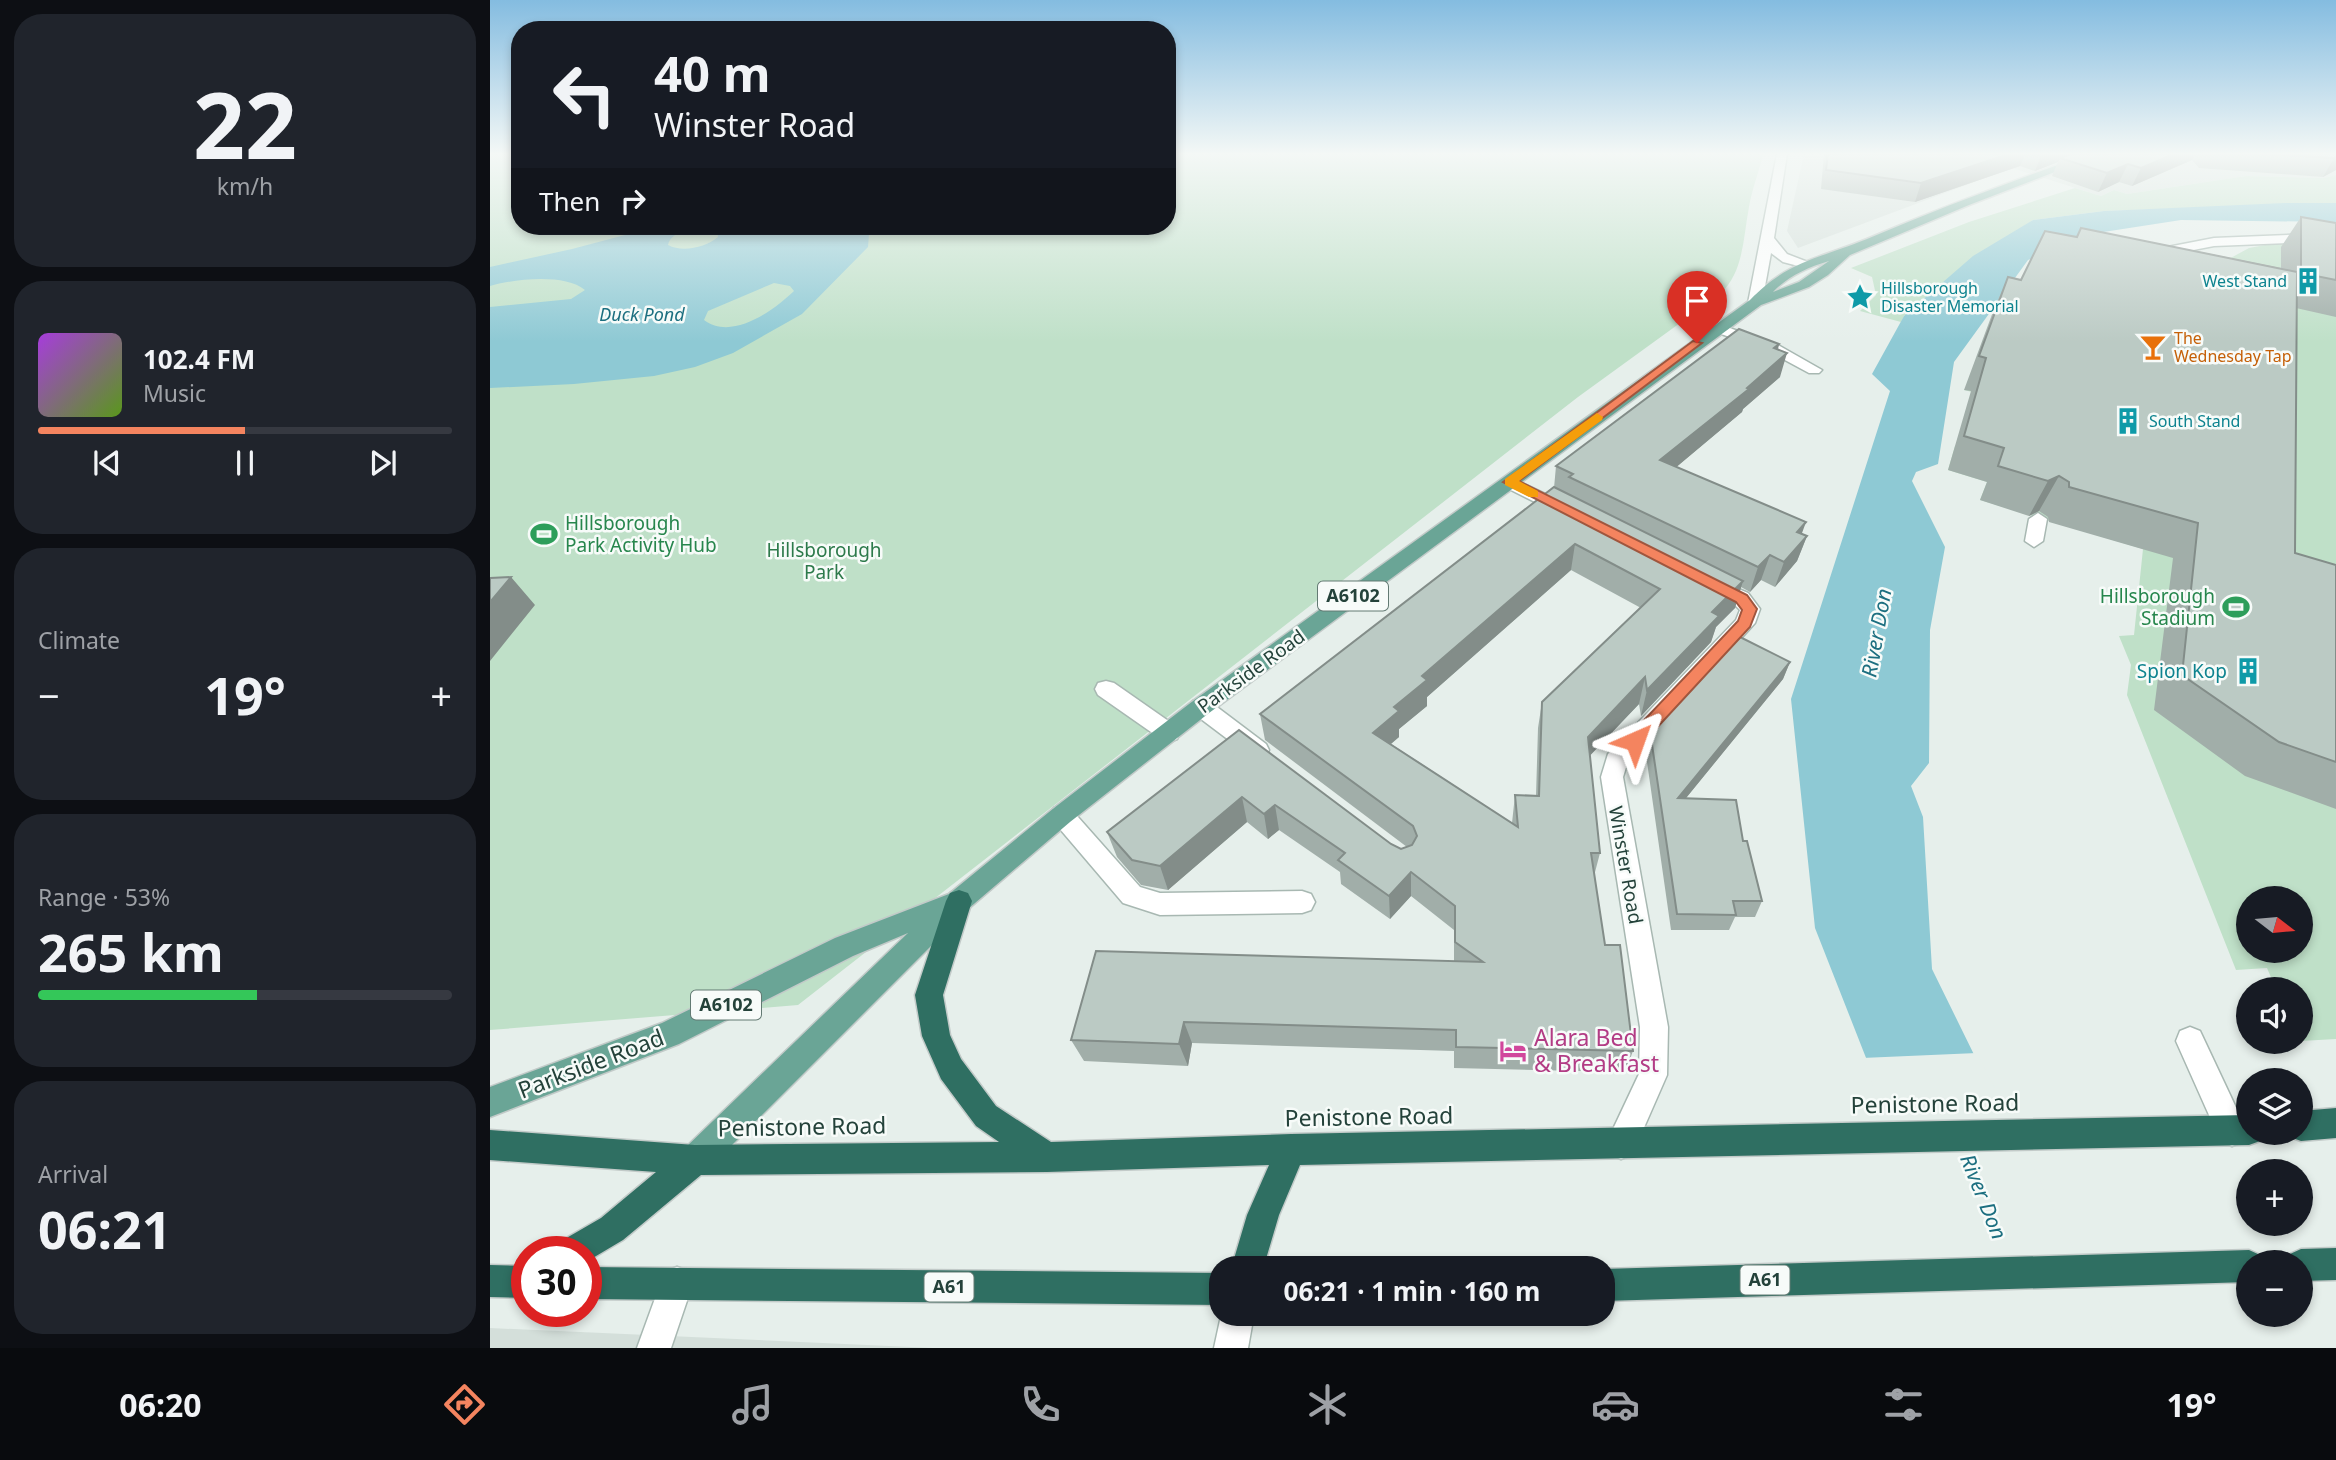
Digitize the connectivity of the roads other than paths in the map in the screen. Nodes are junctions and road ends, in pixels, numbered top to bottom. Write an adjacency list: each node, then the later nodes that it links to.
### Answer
1 (1772, 217): 4 (street)
2 (1931, 217): 5 (main road, A6102)
3 (2336, 237): 6 (street)
4 (1768, 238): 7 (street); 8 (street)
5 (1841, 257): 7 (main road); 8 (main road, Parkside Road / A6102)
6 (2138, 257)
7 (1806, 264): 8 (main road, Parkside Road / A6102)
8 (1755, 303): 9 (main road, Parkside Road / A6102)
9 (1718, 328): 10 (street); 11 (main road, Parkside Road / A6102)
10 (1814, 370)
11 (1509, 482): 12 (street); 17 (main road, Parkside Road / A6102)
12 (1583, 519)
13 (2038, 519): 14 (street)
14 (2034, 541)
15 (1692, 574): 29 (street, Winster Road)
16 (1106, 689): 18 (street)
17 (1201, 707): 18 (main road, Parkside Road / A6102); 19 (street)
18 (1168, 733): 20 (main road, Parkside Road / A6102)
19 (1279, 766)
20 (1062, 815): 21 (main road, Parkside Road / A6102); 22 (street)
21 (959, 901): 24 (main road, Parkside Road / A6102); 32 (highway); 33 (main road, Parkside Road / A6102)
22 (1302, 902)
23 (2190, 1041): 25 (street)
24 (490, 1102)
25 (2236, 1123)
26 (2336, 1123): 27 (highway)
27 (2313, 1125)
28 (2236, 1130): 29 (highway, Penistone Road)
29 (1621, 1144): 31 (highway, Penistone Road)
30 (490, 1145): 33 (highway, Penistone Road)
31 (1290, 1149): 32 (highway, Penistone Road); 35 (highway)
32 (1047, 1157): 33 (highway, Penistone Road)
33 (695, 1160): 34 (highway)
34 (600, 1236)
35 (1251, 1256)
36 (2336, 1264): 37 (highway)
37 (2313, 1265)
38 (2236, 1266): 41 (highway, A61)
39 (602, 1283): 40 (highway, A61)
40 (677, 1283): 42 (highway, A61); 44 (street)
41 (1615, 1284)
42 (1209, 1289)
43 (1235, 1326): 45 (street)
44 (654, 1348)
45 (1231, 1348)

